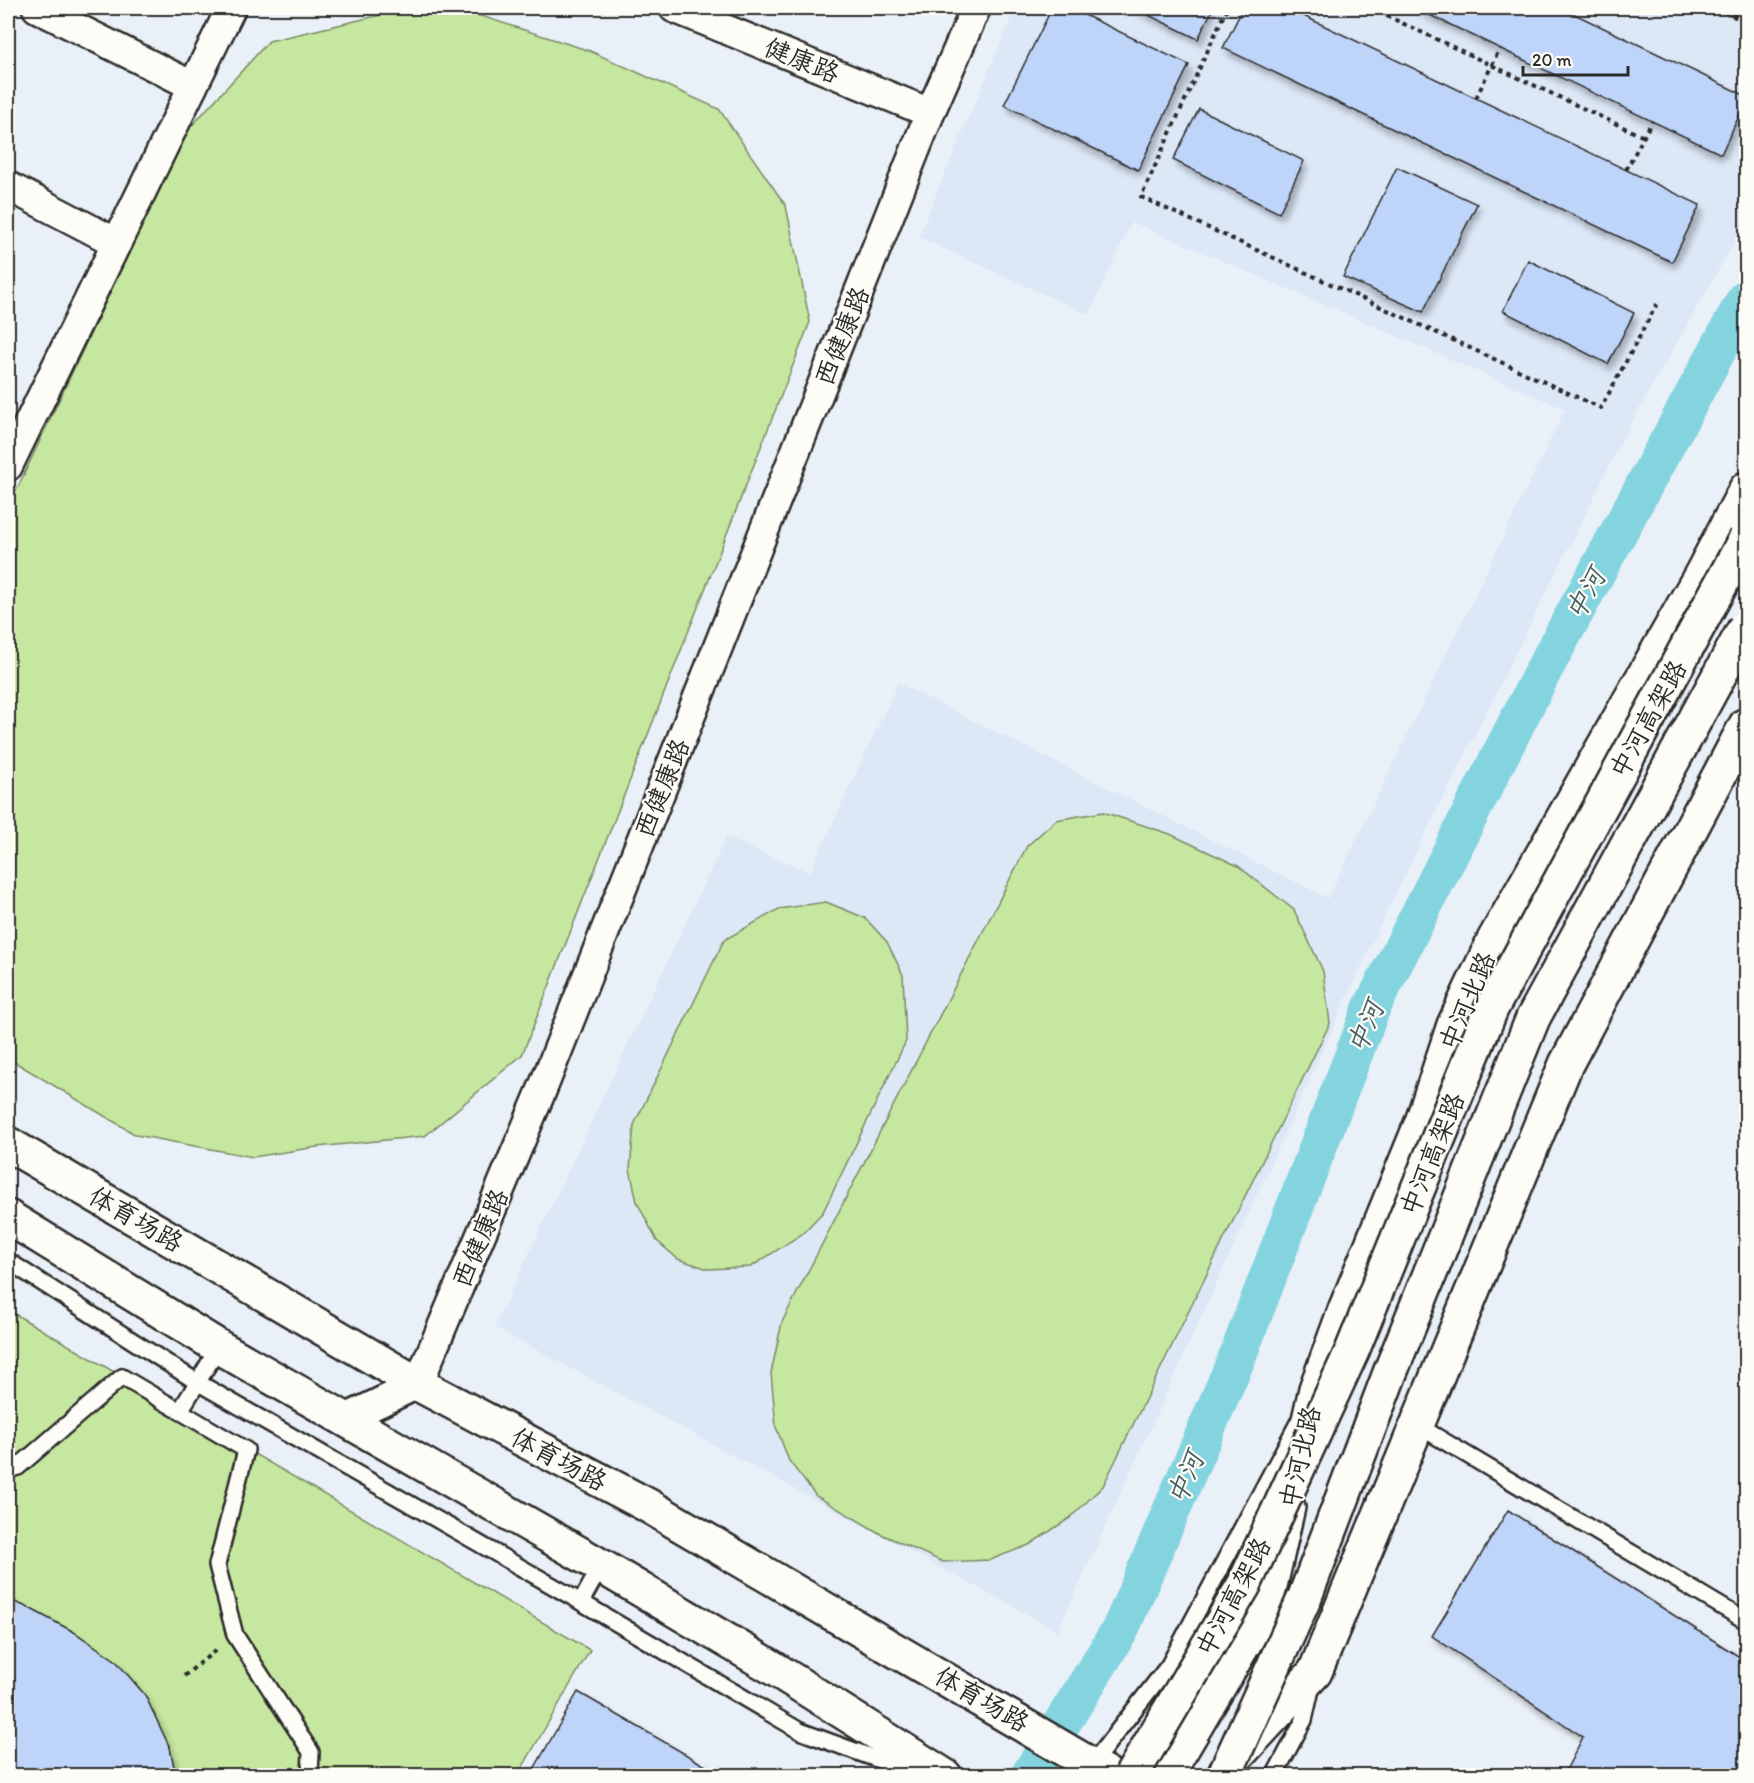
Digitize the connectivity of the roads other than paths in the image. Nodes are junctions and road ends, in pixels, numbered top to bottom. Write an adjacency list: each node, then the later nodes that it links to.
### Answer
1 (37, 8): 5 (street)
2 (231, 8): 5 (street)
3 (674, 8): 6 (street, 健康路)
4 (976, 8): 6 (street, 西健康路)
5 (193, 86): 8 (street)
6 (930, 113): 19 (street, 西健康路)
7 (8, 186): 8 (street)
8 (117, 243): 9 (street)
9 (8, 466)
10 (1746, 489): 20 (main road, 中河北路)
11 (1746, 538): 32 (main road, 中河高架路, bridge)
12 (1746, 626): 35 (main road, 中河高架路, bridge)
13 (1746, 725): 23 (main road)
14 (8, 1144): 19 (main road, 体育场路)
15 (8, 1217): 17 (main road)
16 (8, 1261): 18 (lane)
17 (219, 1347): 18 (lane); 22 (main road)
18 (197, 1382): 21 (lane); 26 (lane)
19 (418, 1384): 22 (street); 29 (main road, 体育场路)
20 (1316, 1389): 29 (lane); 33 (main road, 中河北路)
21 (180, 1411): 24 (lane); 30 (lane)
22 (345, 1419): 25 (main road)
23 (1417, 1425): 27 (lane); 28 (main road)
24 (8, 1470)
25 (601, 1566): 26 (lane); 31 (main road)
26 (581, 1602): 31 (lane)
27 (1746, 1621)
28 (1315, 1672): 34 (main road); 36 (lane)
29 (1096, 1772)
30 (310, 1776)
31 (945, 1776)
32 (1131, 1776)
33 (1166, 1776)
34 (1218, 1776)
35 (1224, 1776)
36 (1274, 1776)

